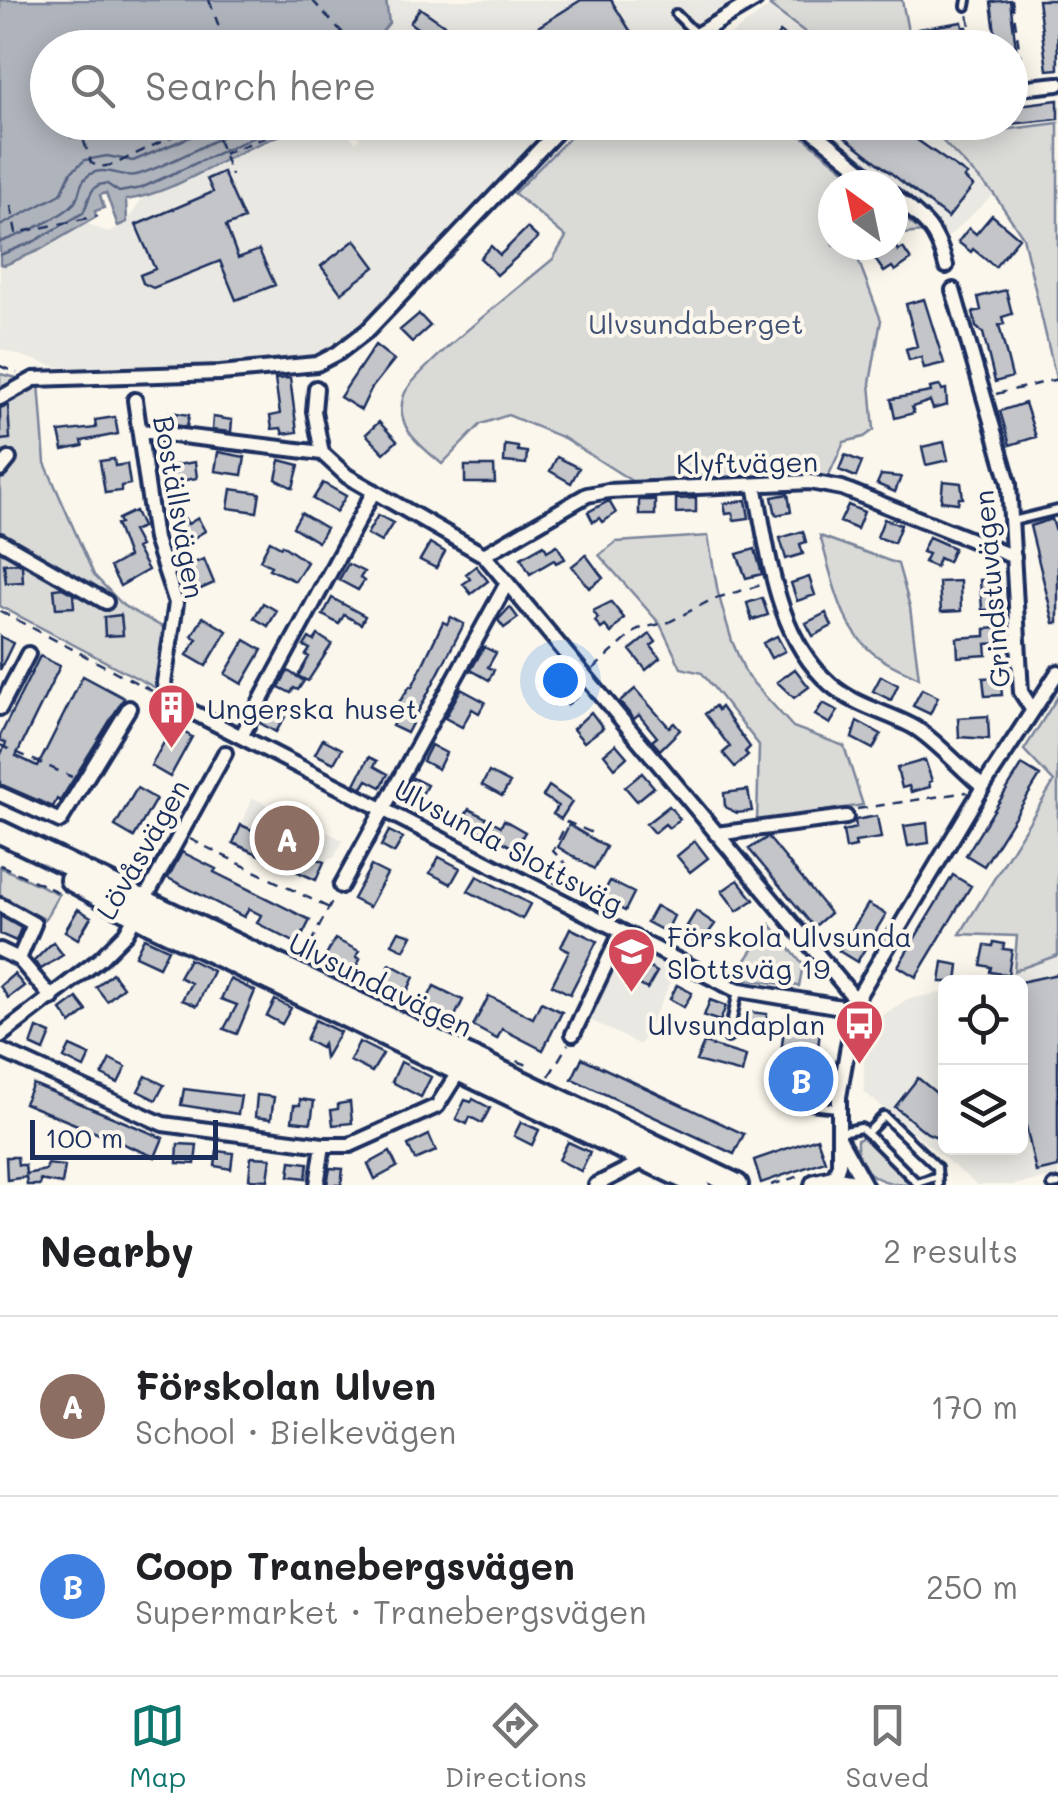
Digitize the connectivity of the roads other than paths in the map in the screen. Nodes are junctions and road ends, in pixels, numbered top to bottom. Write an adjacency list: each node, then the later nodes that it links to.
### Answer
1 (754, 0): 4 (street)
2 (676, 14): 3 (lane)
3 (692, 30)
4 (703, 30)
5 (1058, 84): 6 (street)
6 (1028, 87)
7 (549, 140): 14 (street)
8 (824, 140): 9 (street)
9 (861, 170)
10 (908, 207): 11 (street)
11 (946, 266)
12 (952, 290): 21 (street, Grindstuvägen)
13 (316, 388): 17 (street)
14 (0, 398)
15 (136, 400): 16 (street, Boställsvägen)
16 (141, 430): 17 (street); 29 (street, Boställsvägen)
17 (322, 452): 19 (street)
18 (755, 485): 23 (street, Klyftvägen); 24 (street, Klyftvägen); 35 (street)
19 (374, 491): 23 (street); 33 (street)
20 (1058, 510): 21 (lane)
21 (1012, 521): 24 (street, Grindstuvägen)
22 (0, 540): 26 (street)
23 (484, 556): 25 (street)
24 (1014, 557): 32 (street, Grindstuvägen)
25 (506, 583): 37 (street); 40 (street)
26 (106, 602)
27 (28, 654): 30 (street)
28 (1058, 672): 32 (street)
29 (169, 700): 33 (street, Ulvsunda Slottsväg)
30 (0, 708)
31 (130, 708): 36 (street)
32 (1032, 709): 35 (street)
33 (242, 734): 37 (street, Ulvsunda Slottsväg)
34 (225, 753): 44 (street, Lövåsvägen)
35 (982, 787): 50 (street)
36 (0, 794)
37 (384, 808): 42 (street); 45 (street, Ulvsunda Slottsväg)
38 (846, 817): 40 (street)
39 (0, 832): 44 (main road, Ulvsundavägen)
40 (716, 834): 50 (street)
41 (0, 845): 44 (main road, Ulvsundavägen)
42 (340, 886)
43 (0, 905): 47 (street)
44 (139, 907): 49 (street, Lövåsvägen); 55 (main road, Ulvsundavägen); 67 (main road, Ulvsundavägen)
45 (621, 933): 48 (street, Ulvsunda Slottsväg); 51 (street)
46 (0, 950): 47 (street)
47 (20, 959): 49 (street)
48 (738, 990): 50 (street, Ulvsunda Slottsväg); 53 (lane)
49 (52, 998): 52 (street, Lövåsvägen)
50 (854, 1004): 57 (street)
51 (573, 1034)
52 (0, 1036)
53 (728, 1038)
54 (0, 1050): 60 (street)
55 (459, 1071): 60 (street); 61 (main road, Ulvsundavägen)
56 (793, 1102): 57 (lane)
57 (838, 1108): 59 (street)
58 (868, 1132): 59 (lane); 62 (lane); 62 (lane)
59 (839, 1135): 63 (street); 68 (street)
60 (323, 1145): 64 (street)
61 (647, 1159): 65 (street); 66 (main road, Ulvsundavägen)
62 (938, 1180)
63 (835, 1184)
64 (317, 1185)
65 (596, 1185)
66 (699, 1185)
67 (738, 1185)
68 (865, 1185)

